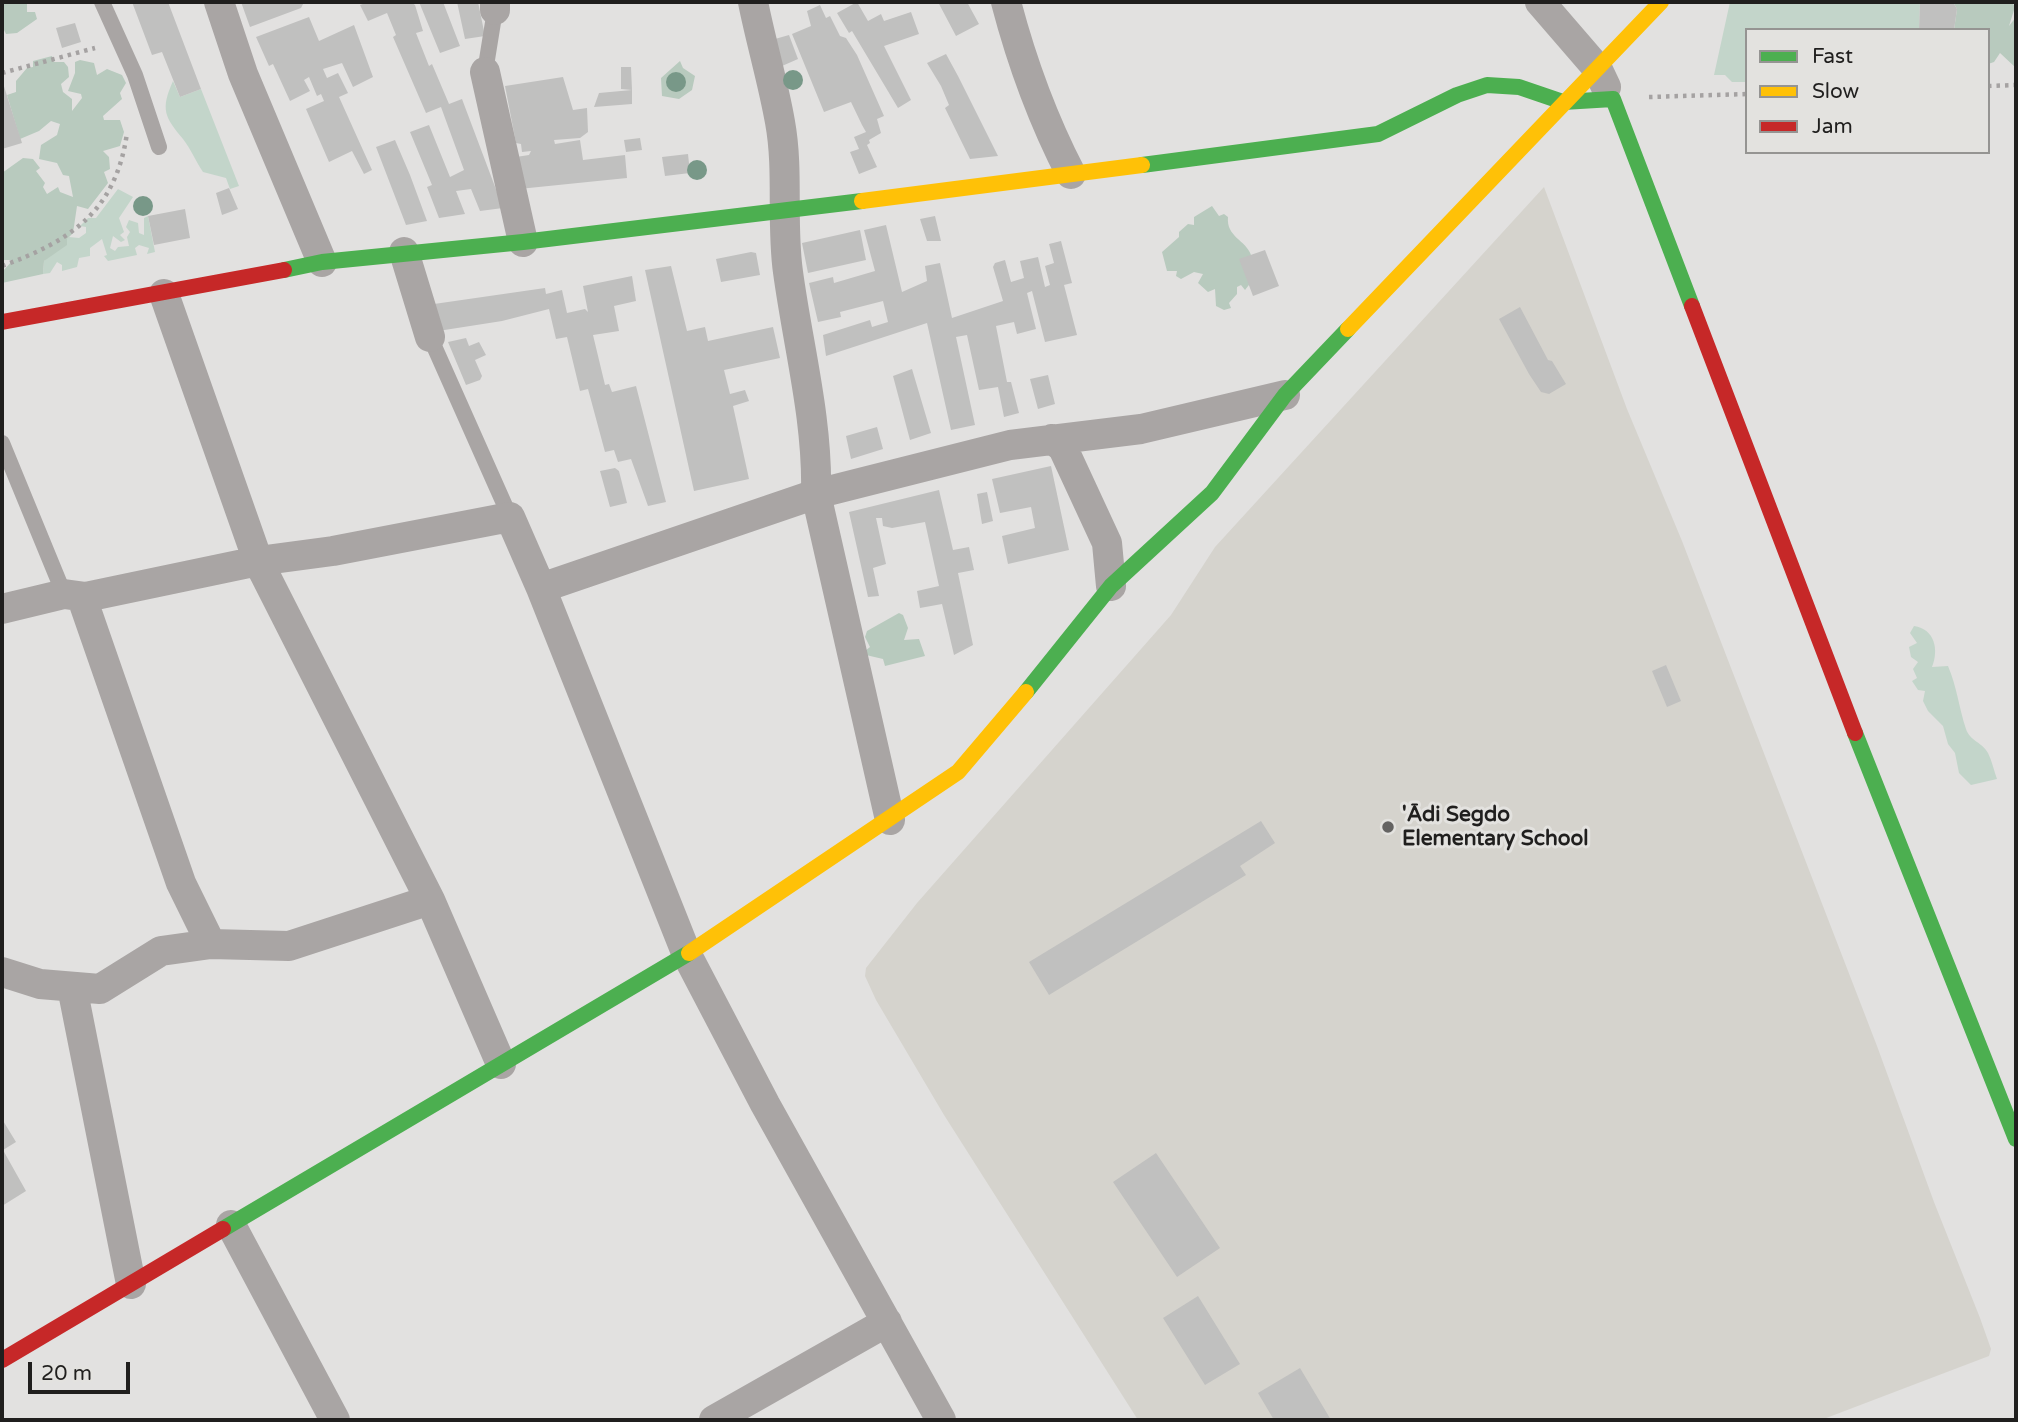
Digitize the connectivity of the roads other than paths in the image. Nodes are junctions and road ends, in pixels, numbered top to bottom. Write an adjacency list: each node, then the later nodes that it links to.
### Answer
1 (102, 2): 12 (lane)
2 (219, 2): 17 (street)
3 (753, 2): 14 (street)
4 (1006, 2): 13 (street)
5 (1540, 2): 8 (street)
6 (1661, 2): 8 (street)
7 (495, 6): 9 (lane)
8 (1597, 68): 10 (street); 11 (street)
9 (485, 72): 15 (street)
10 (1613, 99): 11 (street); 38 (street)
11 (1563, 102): 13 (street); 21 (street)
12 (159, 148)
13 (1072, 174): 14 (street)
14 (785, 211): 15 (street); 24 (street)
15 (523, 242): 16 (street)
16 (404, 252): 17 (street); 20 (street)
17 (322, 262): 18 (street)
18 (164, 294): 19 (street); 26 (street)
19 (2, 322)
20 (430, 337): 25 (lane)
21 (1285, 395): 22 (street); 27 (street)
22 (1052, 439): 24 (street); 27 (street)
23 (2, 443): 29 (lane)
24 (816, 494): 28 (street); 31 (street)
25 (510, 517): 26 (street); 28 (street)
26 (258, 561): 29 (street); 32 (street)
27 (1111, 586): 31 (street)
28 (541, 588): 34 (street)
29 (73, 596): 30 (street); 33 (street)
30 (2, 609)
31 (890, 820): 34 (street)
32 (430, 900): 33 (street); 37 (street)
33 (211, 944): 36 (street)
34 (687, 955): 37 (street); 41 (street)
35 (2, 972): 36 (street)
36 (72, 987): 40 (street)
37 (501, 1065): 39 (street)
38 (2016, 1139)
39 (230, 1225): 40 (street); 43 (street)
40 (131, 1284): 42 (street)
41 (887, 1322): 44 (street); 45 (street)
42 (2, 1360)
43 (335, 1420)
44 (714, 1420)
45 (941, 1420)

